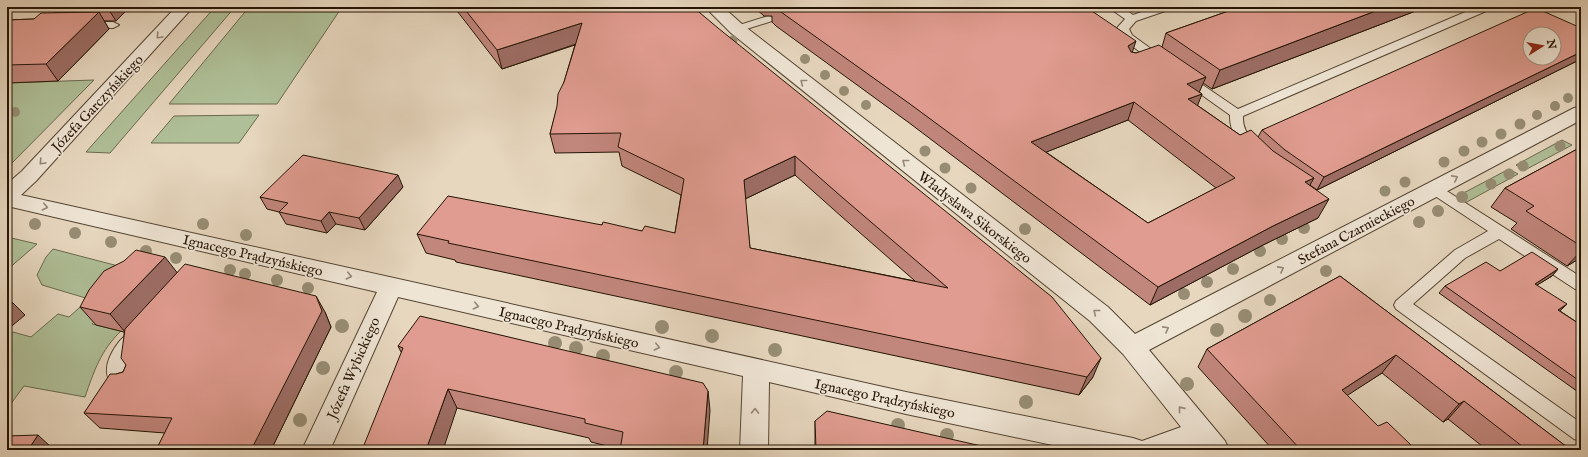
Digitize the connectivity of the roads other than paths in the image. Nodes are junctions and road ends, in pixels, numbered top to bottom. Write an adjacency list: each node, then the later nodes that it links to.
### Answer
1 (185, 7): 15 (street, Józefa Garczyńskiego, one-way to 15)
2 (713, 7): 10 (street, Władysława Sikorskiego)
3 (1114, 7): 7 (lane)
4 (1167, 7): 7 (lane)
5 (1487, 7): 12 (lane)
6 (768, 19): 10 (lane)
7 (1132, 19): 12 (lane)
8 (76, 25): 9 (lane)
9 (113, 25)
10 (737, 29): 20 (street, Władysława Sikorskiego, one-way to 10)
11 (1581, 112): 14 (street, Stefana Czarnieckiego, one-way to 11)
12 (1237, 114): 13 (lane)
13 (1262, 157)
14 (1434, 189): 16 (lane); 20 (street, Stefana Czarnieckiego, one-way to 14)
15 (7, 198): 18 (street, Ignacego Prądzyńskiego, one-way to 18)
16 (1499, 232): 17 (lane); 25 (lane)
17 (1581, 285)
18 (391, 286): 21 (street, Ignacego Prądzyńskiego, one-way to 21); 27 (street, Józefa Wybickiego)
19 (143, 327): 22 (lane)
20 (1132, 347): 26 (street, Władysława Sikorskiego, one-way to 20)
21 (756, 369): 28 (street, one-way to 21); 29 (street, Ignacego Prądzyńskiego)
22 (114, 371): 23 (lane); 24 (lane)
23 (130, 382)
24 (104, 388)
25 (1581, 434)
26 (1207, 441): 30 (street)
27 (316, 450)
28 (754, 450)
29 (1133, 450)
30 (1152, 450)

